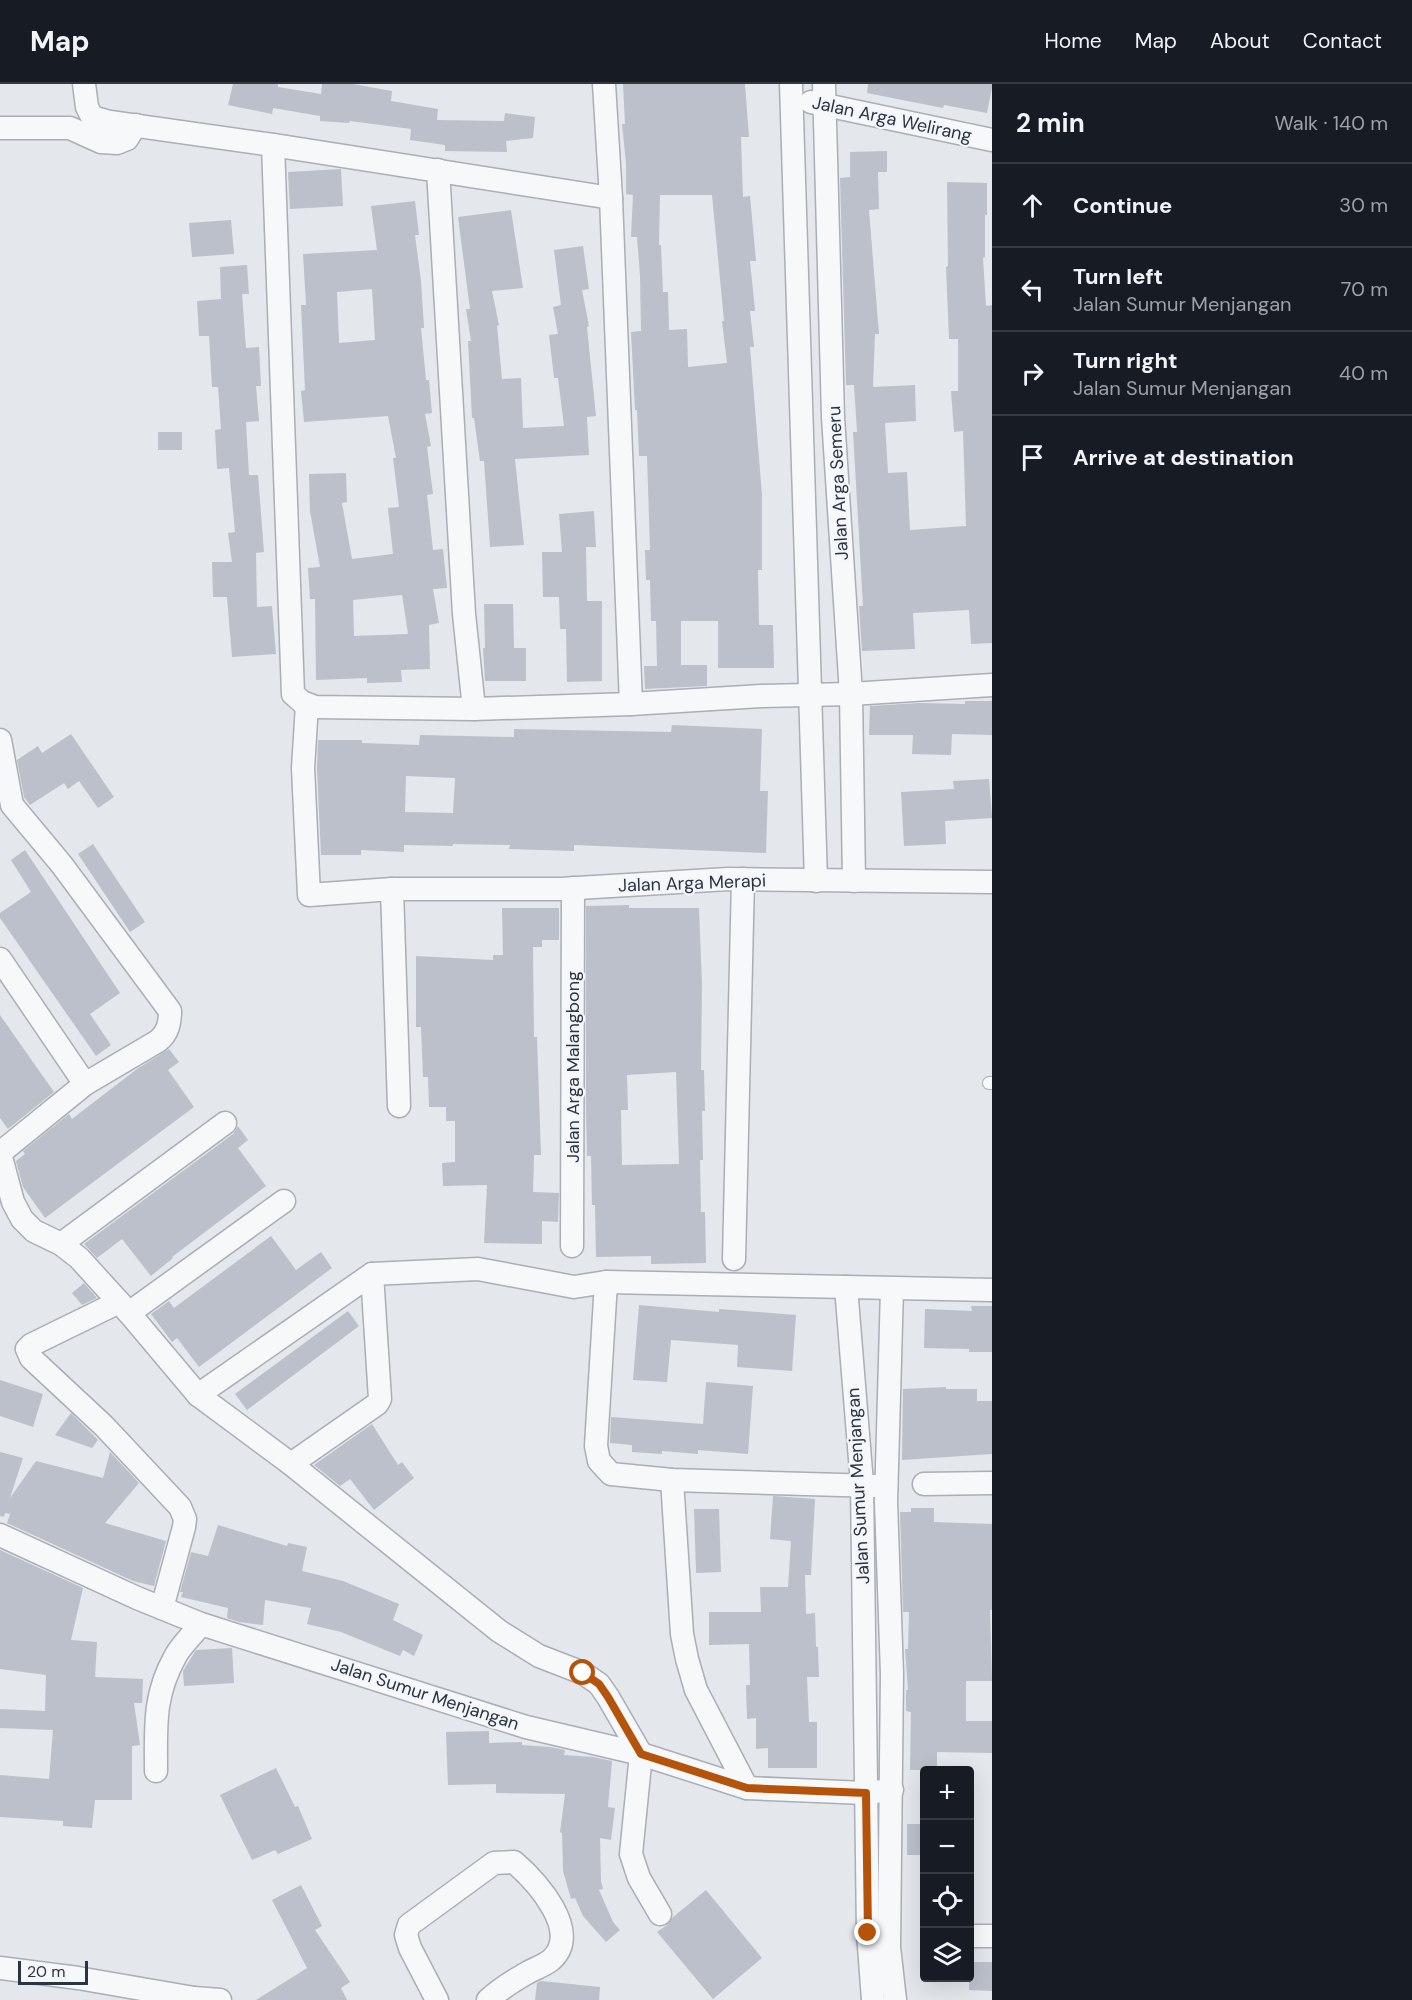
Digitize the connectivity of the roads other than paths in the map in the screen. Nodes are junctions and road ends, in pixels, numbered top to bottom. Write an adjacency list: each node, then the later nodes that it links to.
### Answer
1 (84, 84): 5 (street)
2 (604, 84): 10 (street)
3 (792, 92): 4 (street, Jalan Arga Welirang); 13 (street, Jalan Arga Semeru)
4 (825, 94): 7 (street, Jalan Arga Welirang); 12 (street, Jalan Arga Semeru)
5 (136, 125): 6 (street); 8 (street)
6 (0, 128)
7 (992, 140)
8 (273, 145): 9 (street); 15 (street)
9 (438, 170): 10 (street); 16 (street)
10 (611, 198): 14 (street)
11 (992, 686): 12 (street)
12 (851, 694): 13 (street); 21 (street, Jalan Arga Semeru)
13 (811, 695): 14 (street); 20 (street, Jalan Arga Semeru)
14 (630, 704): 16 (street)
15 (307, 705): 16 (street); 24 (street, Jalan Arga Merapi)
16 (474, 709)
17 (0, 740): 18 (street)
18 (6, 805): 26 (street)
19 (743, 879): 20 (street, Jalan Arga Merapi); 23 (street, Jalan Arga Merapi); 32 (street)
20 (816, 881): 21 (street, Jalan Arga Merapi)
21 (854, 881): 22 (street, Jalan Arga Merapi)
22 (992, 882)
23 (573, 888): 24 (street, Jalan Arga Merapi); 31 (street, Jalan Arga Malangbong)
24 (392, 889): 27 (street)
25 (0, 959): 26 (street)
26 (85, 1084): 30 (street)
27 (399, 1106)
28 (225, 1123): 30 (street)
29 (284, 1201): 38 (street)
30 (61, 1244): 38 (street)
31 (572, 1246)
32 (734, 1259)
33 (372, 1275): 34 (street); 39 (street); 40 (street)
34 (606, 1282): 35 (street); 41 (street)
35 (846, 1287): 36 (street); 43 (street, Jalan Sumur Menjangan)
36 (892, 1289): 37 (street); 45 (street)
37 (992, 1290)
38 (124, 1308): 39 (street); 47 (street)
39 (198, 1395): 40 (street)
40 (291, 1464): 49 (street)
41 (672, 1480): 43 (street); 51 (street)
42 (992, 1482): 44 (street)
43 (862, 1484): 45 (street); 53 (street, Jalan Sumur Menjangan)
44 (924, 1484)
45 (886, 1486): 52 (street)
46 (0, 1535): 47 (street, Jalan Sumur Menjangan)
47 (162, 1608): 48 (street, Jalan Sumur Menjangan)
48 (201, 1624): 49 (street, Jalan Sumur Menjangan); 50 (street)
49 (641, 1754): 51 (street, Jalan Sumur Menjangan); 54 (street)
50 (156, 1771)
51 (747, 1788): 53 (street, Jalan Sumur Menjangan)
52 (892, 1790): 53 (street, Jalan Sumur Menjangan); 64 (street)
53 (866, 1793): 63 (street, Jalan Sumur Menjangan)
54 (660, 1914)
55 (974, 1936): 56 (street)
56 (992, 1936)
57 (0, 1968): 58 (street)
58 (78, 1989): 59 (street)
59 (194, 1999): 60 (street)
60 (220, 2000)
61 (437, 2000): 62 (street)
62 (488, 2000)
63 (873, 2000)
64 (895, 2000)

